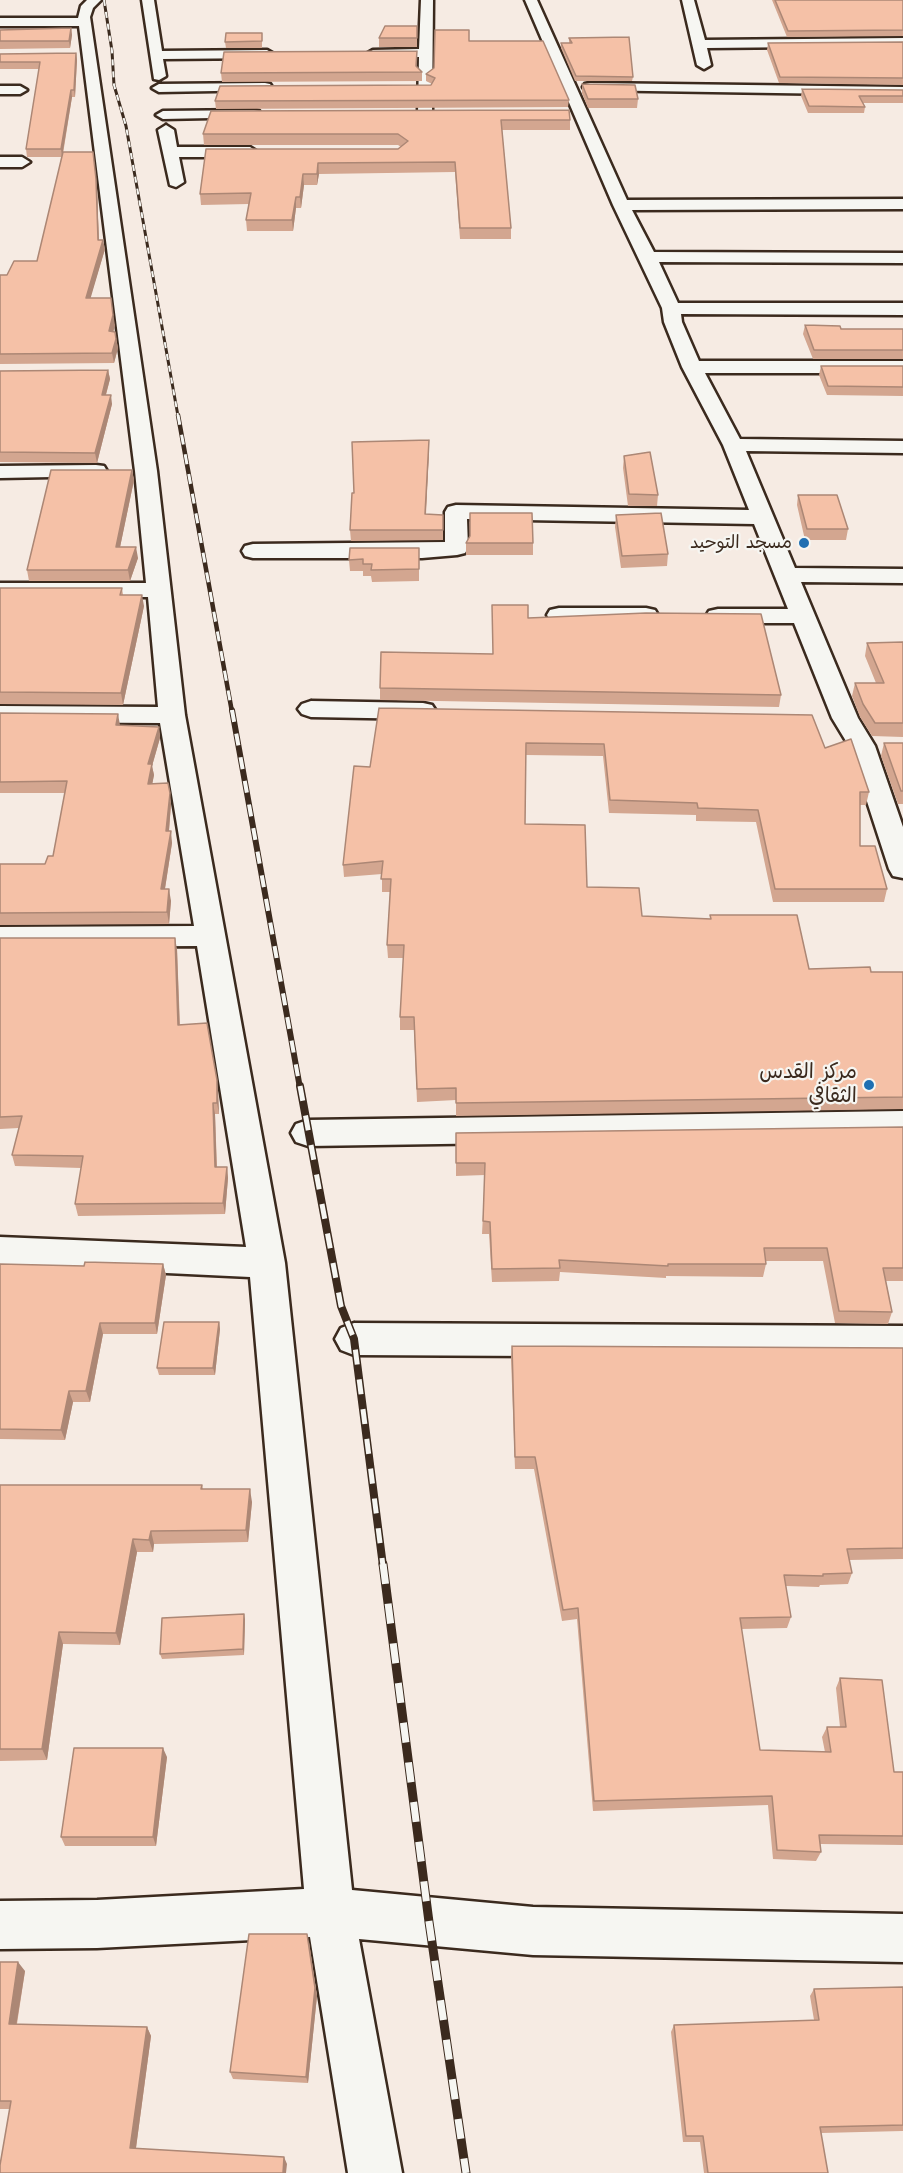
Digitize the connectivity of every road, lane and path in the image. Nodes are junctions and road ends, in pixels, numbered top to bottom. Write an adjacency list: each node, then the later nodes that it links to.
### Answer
1 (148, 0): 12 (street)
2 (427, 0): 9 (street)
3 (531, 0): 15 (street)
4 (688, 0): 8 (street)
5 (90, 11): 6 (street); 39 (street)
6 (0, 22)
7 (903, 42): 8 (street)
8 (699, 44): 16 (street)
9 (425, 53): 11 (street); 21 (street)
10 (285, 54): 12 (street)
11 (355, 54)
12 (157, 55): 17 (street)
13 (885, 73): 20 (street)
14 (275, 87): 17 (street)
15 (568, 87): 16 (street); 30 (street)
16 (710, 87): 20 (street)
17 (159, 88): 23 (street)
18 (0, 90): 19 (street)
19 (20, 90)
20 (899, 91)
21 (425, 113)
22 (270, 114): 23 (street)
23 (164, 115): 24 (street)
24 (170, 152): 25 (street); 28 (street)
25 (266, 152)
26 (0, 162): 27 (street)
27 (22, 162)
28 (176, 182)
29 (903, 204): 30 (street)
30 (621, 205): 31 (street)
31 (648, 257): 32 (street); 33 (street)
32 (903, 258)
33 (671, 308): 34 (street); 35 (street)
34 (903, 309)
35 (692, 366): 36 (street); 37 (street)
36 (903, 367)
37 (733, 445): 38 (street); 41 (street)
38 (903, 447)
39 (127, 471): 40 (street); 46 (street)
40 (0, 472)
41 (763, 517): 42 (street); 43 (street)
42 (253, 551)
43 (787, 575): 44 (street); 50 (street)
44 (903, 576)
45 (0, 590): 46 (street)
46 (158, 590): 54 (street)
47 (559, 615): 48 (street)
48 (664, 615)
49 (699, 616): 50 (street)
50 (803, 616): 55 (street)
51 (311, 709): 52 (street)
52 (442, 711)
53 (0, 714): 54 (street)
54 (171, 715): 58 (street)
55 (862, 746): 56 (street); 57 (street)
56 (893, 746)
57 (903, 869)
58 (210, 936): 59 (street); 63 (street)
59 (0, 937)
60 (903, 1124): 61 (street)
61 (308, 1133)
62 (0, 1251): 63 (street)
63 (267, 1263): 66 (street)
64 (354, 1339): 65 (street)
65 (903, 1342)
66 (330, 1912): 67 (street); 68 (street); 69 (street)
67 (0, 1925)
68 (903, 1938)
69 (375, 2173)

